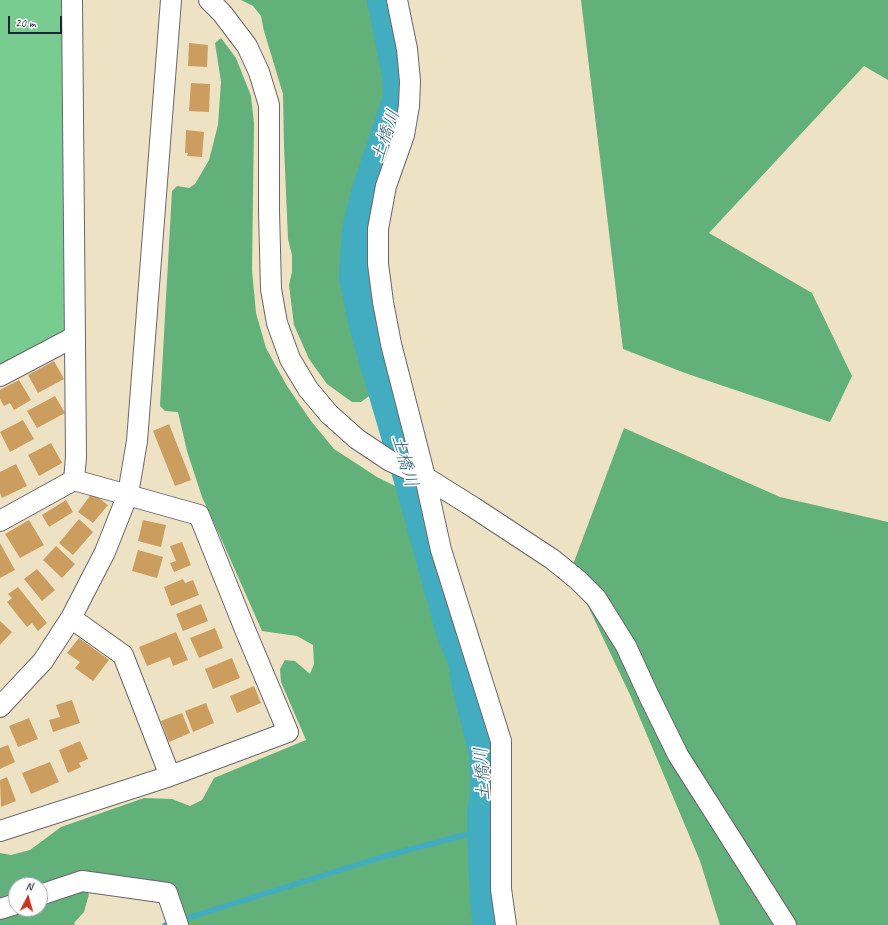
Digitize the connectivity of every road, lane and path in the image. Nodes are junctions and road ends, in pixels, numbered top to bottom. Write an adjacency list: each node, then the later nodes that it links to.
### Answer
1 (72, 0): 5 (street)
2 (171, 0): 9 (street)
3 (208, 0): 7 (street)
4 (397, 0): 7 (street)
5 (74, 337): 6 (street); 8 (street)
6 (0, 376)
7 (425, 477): 17 (street); 18 (street)
8 (74, 480): 9 (street); 10 (street)
9 (128, 494): 11 (street); 13 (street)
10 (0, 521)
11 (71, 618): 12 (street); 13 (street)
12 (0, 707)
13 (170, 776): 14 (street)
14 (0, 831)
15 (48, 892): 16 (street)
16 (178, 925)
17 (506, 925)
18 (786, 925)

